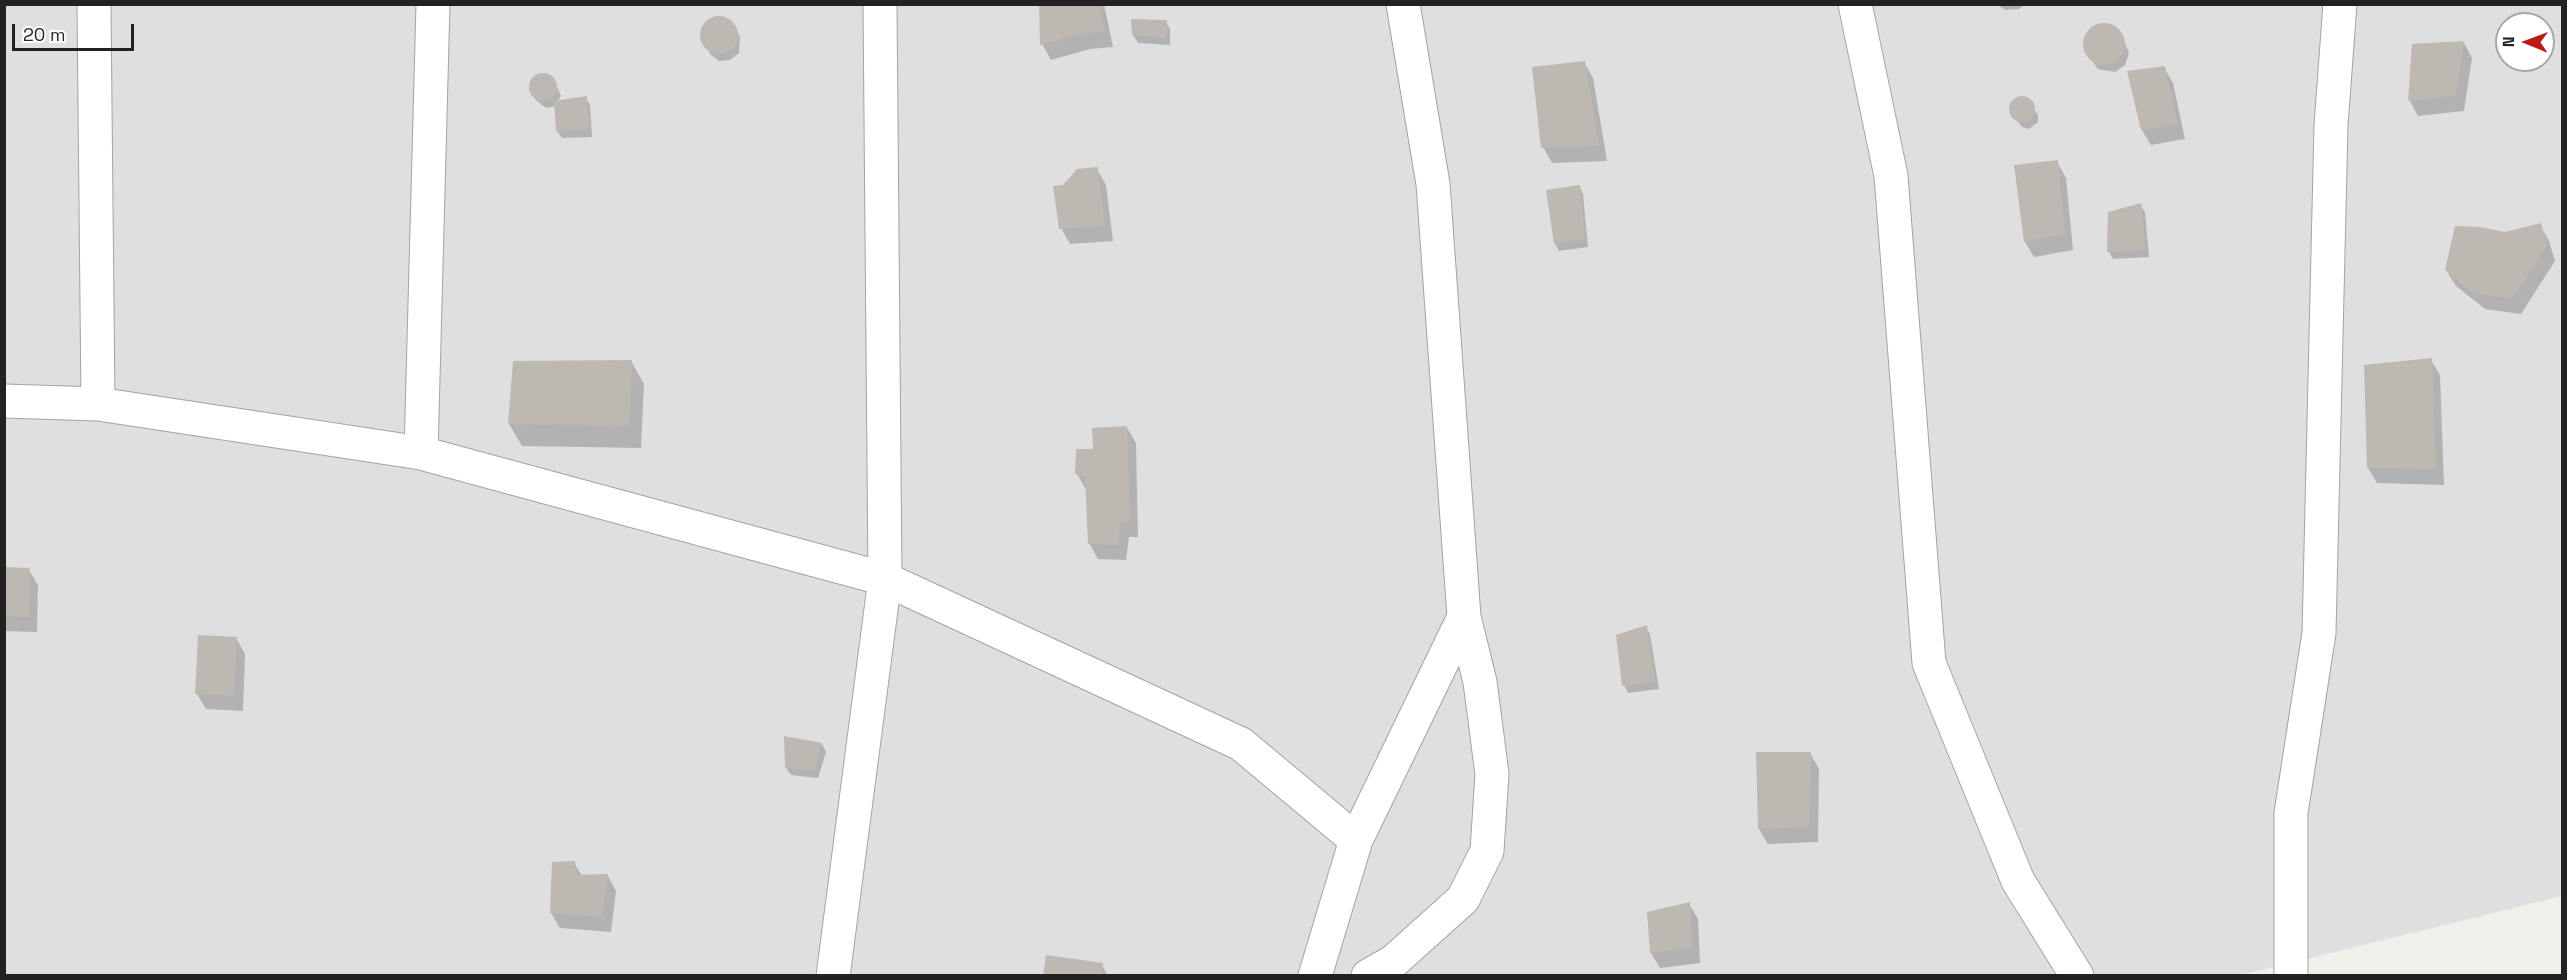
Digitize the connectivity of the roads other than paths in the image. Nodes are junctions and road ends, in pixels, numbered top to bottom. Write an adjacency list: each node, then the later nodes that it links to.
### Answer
1 (94, 4): 8 (street)
2 (432, 4): 9 (street)
3 (880, 4): 10 (street)
4 (1403, 4): 11 (street)
5 (1855, 4): 16 (street)
6 (2340, 4): 17 (street)
7 (4, 401): 8 (street)
8 (98, 404): 9 (street)
9 (422, 453): 10 (street)
10 (885, 579): 12 (street); 13 (street)
11 (1464, 617): 12 (street); 15 (street)
12 (1356, 840): 14 (street)
13 (833, 975)
14 (1315, 975)
15 (1368, 975)
16 (2077, 975)
17 (2291, 975)

